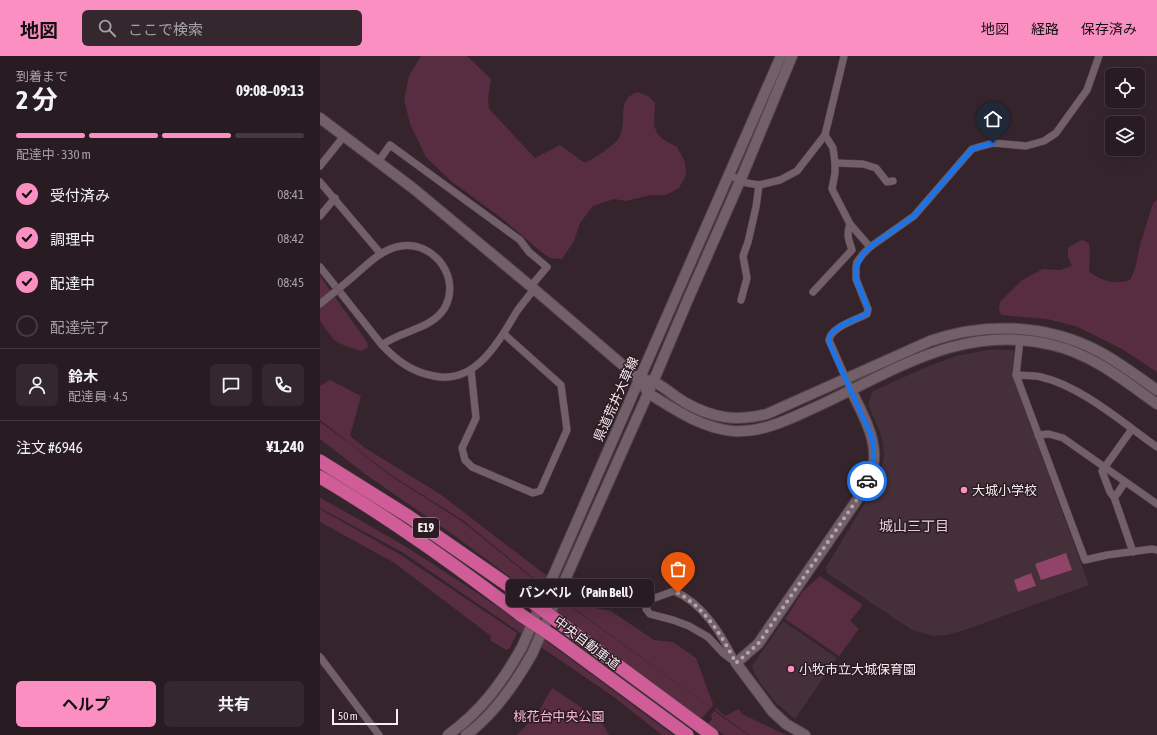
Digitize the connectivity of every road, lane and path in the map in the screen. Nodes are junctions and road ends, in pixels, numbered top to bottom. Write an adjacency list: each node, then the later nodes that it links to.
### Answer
1 (781, 56): 11 (street, 県道荒井大草線)
2 (792, 56): 12 (street, 県道荒井大草線)
3 (844, 56): 6 (street)
4 (1099, 56): 19 (street)
5 (320, 118): 7 (street)
6 (825, 135): 9 (street); 15 (street)
7 (344, 136): 8 (street); 10 (street)
8 (378, 162): 22 (street); 22 (street)
9 (836, 163): 13 (street); 18 (street)
10 (320, 166)
11 (729, 175): 12 (street); 32 (street, 県道荒井大草線)
12 (740, 180): 15 (street); 33 (street, 県道荒井大草線)
13 (893, 181)
14 (320, 182): 16 (street)
15 (759, 185): 24 (street)
16 (335, 198): 17 (street); 20 (street)
17 (320, 216)
18 (850, 224): 19 (street); 23 (street)
19 (870, 247): 31 (street)
20 (381, 254): 25 (street, bridge); 28 (street)
21 (320, 267): 28 (street)
22 (532, 288): 26 (street); 32 (street)
23 (813, 292)
24 (741, 300)
25 (320, 304)
26 (504, 334): 29 (street); 29 (street)
27 (1020, 340): 30 (street); 34 (street); 37 (street)
28 (382, 345): 29 (street)
29 (471, 370)
30 (1016, 375): 38 (street); 39 (street)
31 (846, 378): 33 (street); 34 (street); 35 (street)
32 (639, 379): 33 (street); 36 (street); 52 (street, 県道荒井大草線)
33 (653, 382): 36 (street, 県道荒井大草線)
34 (851, 390): 36 (street); 50 (street)
35 (1157, 390)
36 (648, 393): 53 (street, 県道荒井大草線)
37 (1157, 404)
38 (1132, 429): 40 (street); 42 (street)
39 (1038, 435): 42 (street); 48 (street)
40 (1157, 446)
41 (320, 461): 55 (highway, 中央自動車道 / E19, bridge)
42 (1104, 467): 44 (street); 45 (street)
43 (320, 477): 54 (highway, 中央自動車道 / E19, bridge)
44 (1125, 482): 45 (street); 46 (street)
45 (1114, 497): 48 (street)
46 (1157, 504)
47 (1157, 550): 48 (street)
48 (1133, 552)
49 (320, 657): 51 (street)
50 (736, 663): 50 (street); 56 (street)
51 (379, 735)
52 (448, 735)
53 (466, 735)
54 (687, 735)
55 (712, 735)
56 (804, 735)

